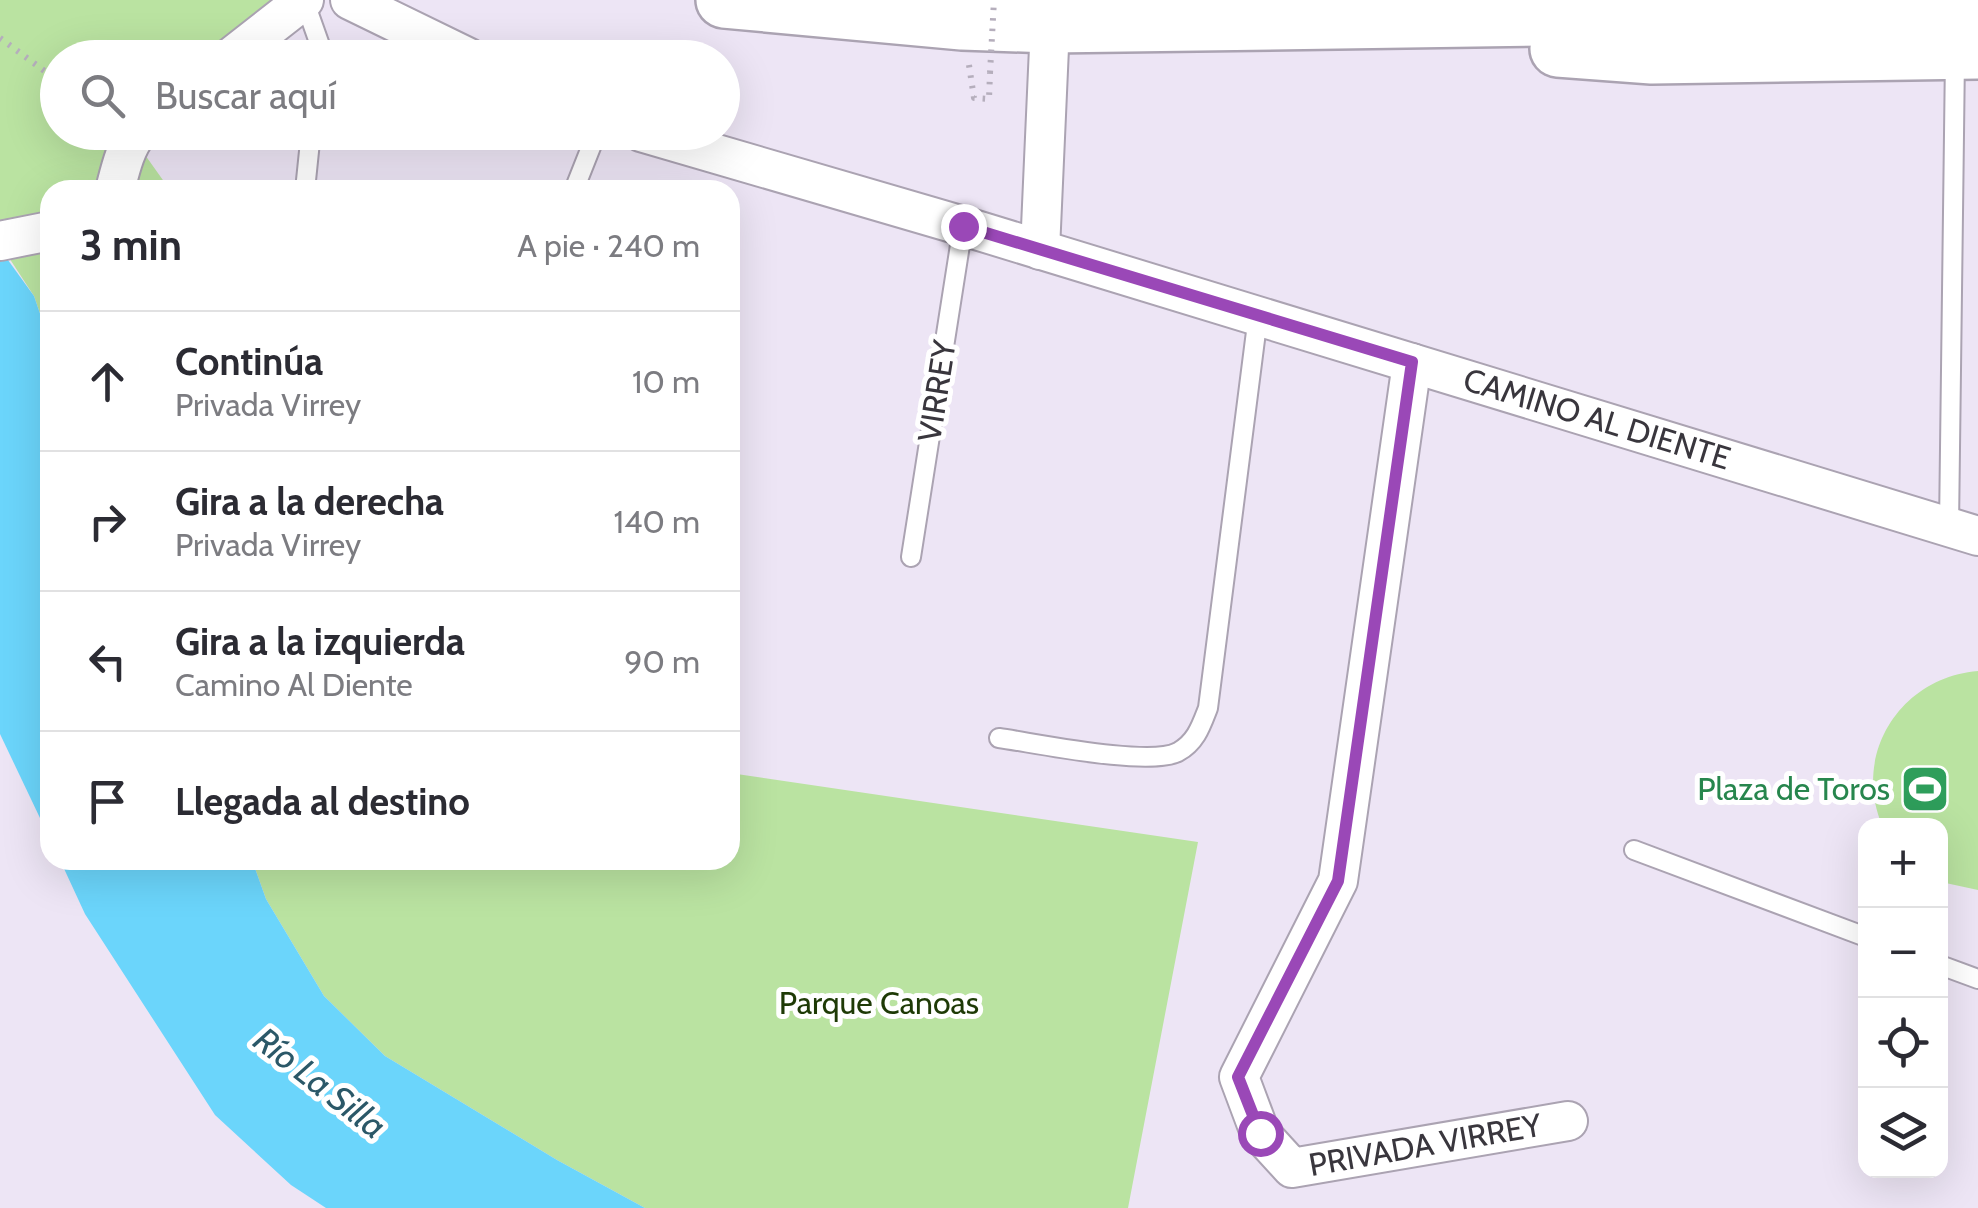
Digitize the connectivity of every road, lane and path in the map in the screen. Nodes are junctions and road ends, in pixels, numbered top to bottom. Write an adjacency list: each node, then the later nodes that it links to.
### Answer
1 (304, 0): 8 (street); 9 (lane)
2 (350, 0): 10 (street)
3 (724, 0): 5 (highway)
4 (994, 0): 12 (path, bridge)
5 (1050, 25): 7 (highway); 23 (street)
6 (0, 38): 11 (path)
7 (1970, 38): 26 (lane)
8 (253, 40)
9 (318, 40)
10 (432, 40)
11 (40, 68)
12 (990, 74)
13 (128, 150): 17 (street)
14 (310, 150): 18 (lane)
15 (590, 150): 19 (lane)
16 (702, 150): 20 (street, CAMINO AL DIENTE)
17 (118, 180)
18 (306, 180)
19 (578, 180)
20 (963, 226): 23 (street, CAMINO AL DIENTE); 27 (lane, VIRREY)
21 (40, 233): 22 (street)
22 (0, 241)
23 (1040, 250): 24 (street, CAMINO AL DIENTE)
24 (1258, 316): 25 (street, CAMINO AL DIENTE); 28 (lane)
25 (1412, 362): 26 (street, CAMINO AL DIENTE); 33 (street, PRIVADA VIRREY)
26 (1964, 532)
27 (911, 557)
28 (999, 738)
29 (1634, 850): 30 (lane)
30 (1858, 934)
31 (1948, 968): 32 (lane)
32 (1978, 980)
33 (1568, 1120)

